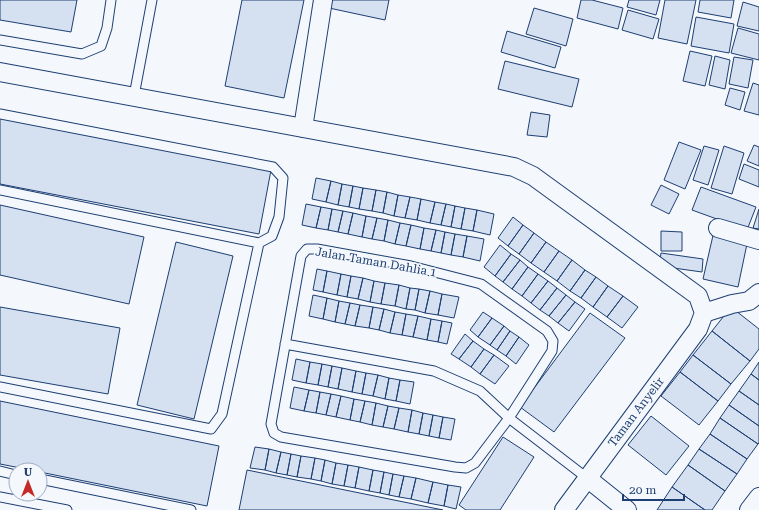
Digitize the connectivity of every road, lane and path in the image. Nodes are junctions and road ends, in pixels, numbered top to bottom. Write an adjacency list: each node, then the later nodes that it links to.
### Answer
1 (111, 0): 4 (lane)
2 (152, 0): 6 (lane)
3 (323, 0): 8 (street)
4 (0, 40)
5 (0, 72): 6 (street)
6 (134, 96): 8 (street)
7 (0, 114): 12 (lane)
8 (303, 128): 14 (street)
9 (0, 190): 12 (lane)
10 (718, 228): 11 (street)
11 (759, 240)
12 (259, 243): 16 (lane)
13 (759, 293): 14 (street)
14 (704, 313): 18 (street, Taman Anyelir)
15 (285, 344): 17 (lane); 17 (lane); 17 (lane, Jalan Taman Dahlia 1)
16 (0, 387)
17 (509, 418): 18 (lane)
18 (587, 478): 24 (street, Taman Anyelir); 25 (street)
19 (48, 481): 23 (lane)
20 (0, 497): 22 (lane)
21 (759, 497): 26 (street)
22 (67, 510)
23 (191, 510)
24 (564, 510)
25 (627, 510)
26 (749, 510)

